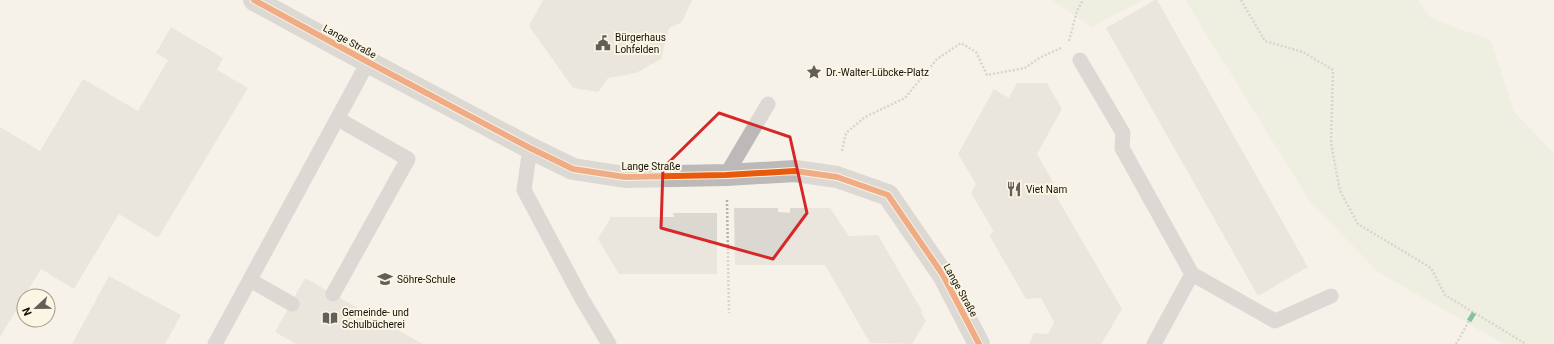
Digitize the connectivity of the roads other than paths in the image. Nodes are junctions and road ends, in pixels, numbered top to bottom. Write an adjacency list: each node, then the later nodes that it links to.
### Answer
1 (254, 0): 3 (street, Lange Straße)
2 (1080, 60): 8 (lane)
3 (368, 62): 5 (lane, Lange Straße); 6 (street, Lange Straße)
4 (768, 104): 7 (lane)
5 (338, 119): 9 (lane, Lange Straße); 10 (lane)
6 (530, 148): 7 (street, Lange Straße); 14 (lane)
7 (726, 175): 15 (street, Lange Straße)
8 (1192, 274): 11 (lane); 16 (lane)
9 (250, 280): 12 (lane); 13 (lane, Lange Straße)
10 (333, 294)
11 (1331, 296)
12 (292, 304)
13 (215, 344)
14 (609, 344)
15 (979, 344)
16 (1154, 344)

